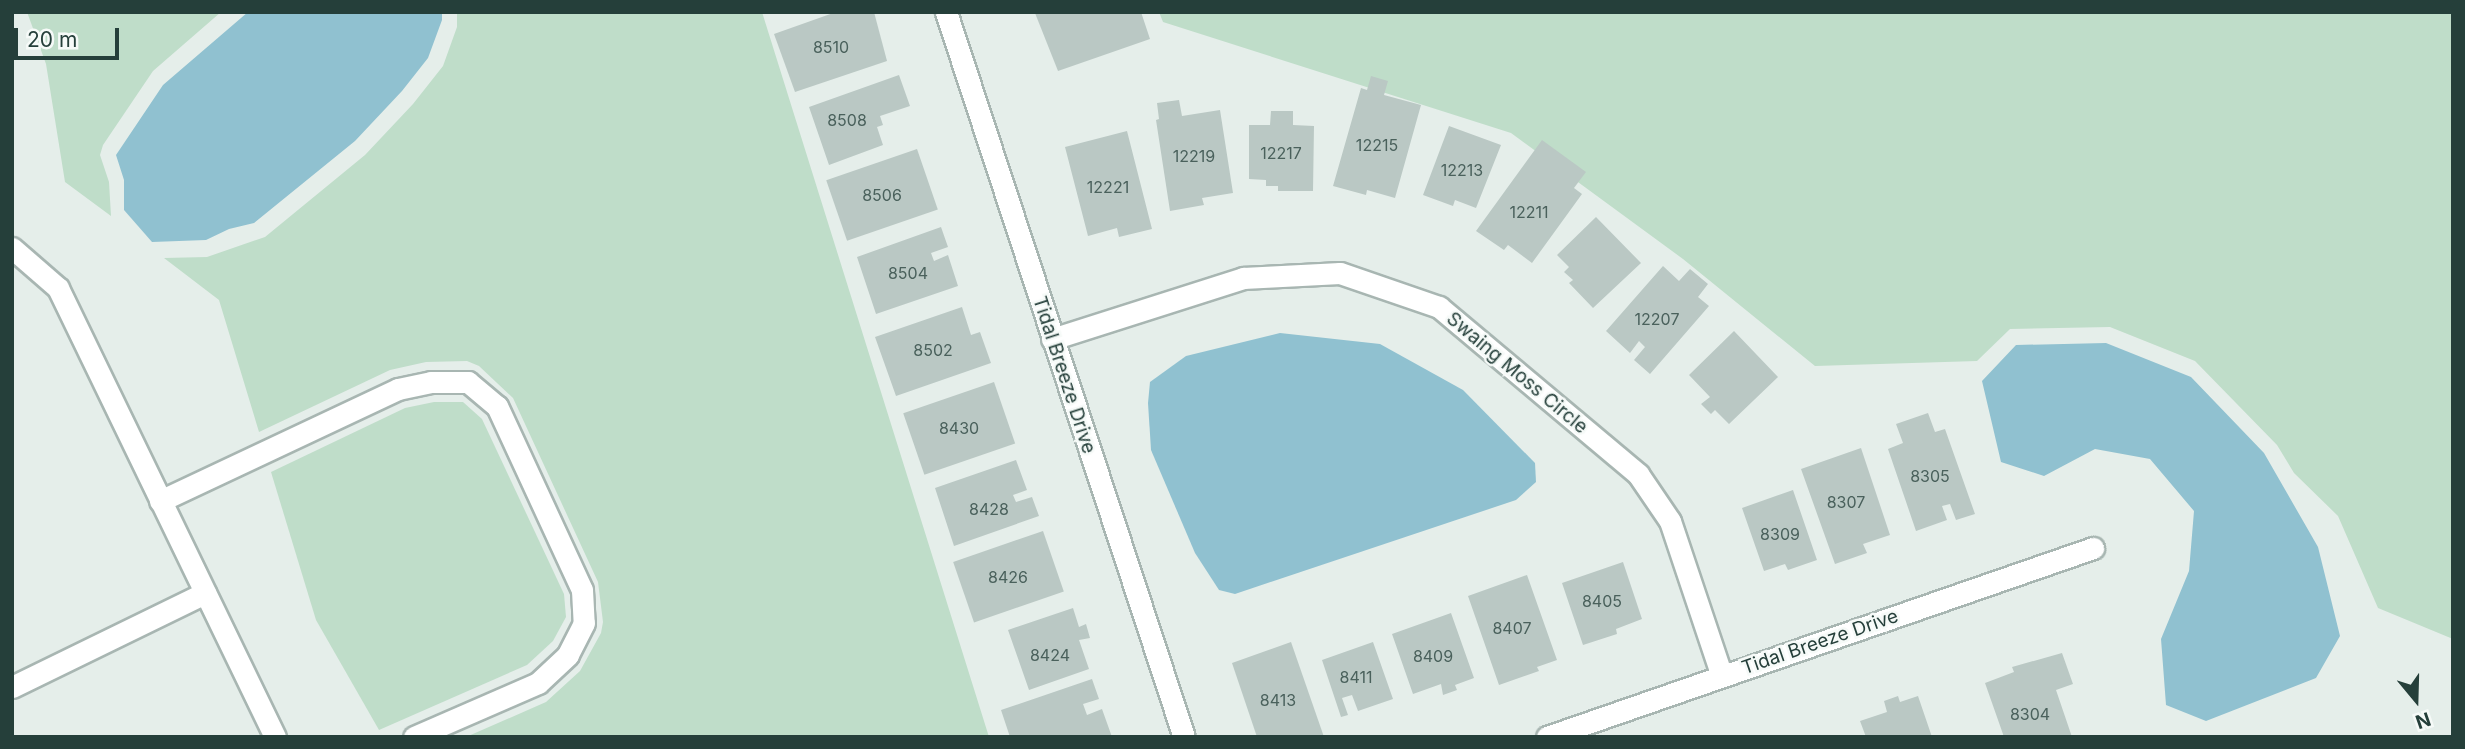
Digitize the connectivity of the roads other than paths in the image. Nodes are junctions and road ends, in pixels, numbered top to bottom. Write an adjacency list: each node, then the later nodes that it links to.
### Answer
1 (946, 12): 3 (street, Tidal Breeze Drive)
2 (12, 248): 4 (street)
3 (1052, 339): 7 (street, Swaing Moss Circle); 11 (street, Tidal Breeze Drive)
4 (160, 501): 6 (street); 10 (street)
5 (2092, 548): 7 (street, Tidal Breeze Drive)
6 (205, 593): 8 (street); 9 (street)
7 (1722, 676): 12 (street, Tidal Breeze Drive)
8 (12, 687)
9 (275, 737)
10 (414, 737)
11 (1184, 737)
12 (1547, 737)

